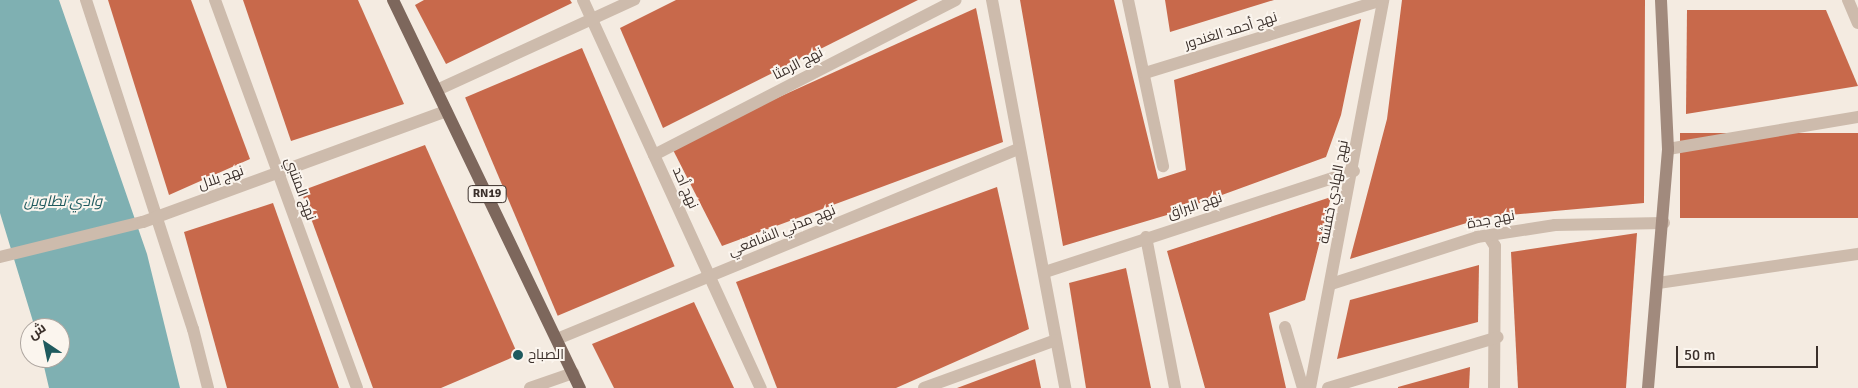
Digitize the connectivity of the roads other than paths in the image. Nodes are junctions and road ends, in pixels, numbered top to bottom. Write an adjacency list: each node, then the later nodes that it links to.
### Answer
1 (86, 0): 24 (street)
2 (215, 0): 23 (street, نهج المتنبي)
3 (393, 0): 15 (main road, RN19)
4 (583, 0): 12 (street, نهج أحد)
5 (634, 0): 12 (street)
6 (956, 0): 20 (street, نهج الرمثا)
7 (992, 0): 18 (street)
8 (1128, 0): 14 (street)
9 (1383, 0): 14 (street, نهج أحمد الغندور); 22 (street, نهج الهادي خفشة)
10 (1662, 0): 19 (main road)
11 (1848, 0): 13 (street)
12 (591, 19): 15 (street); 20 (street, نهج أحد)
13 (1858, 23)
14 (1145, 73): 21 (street)
15 (437, 90): 16 (main road, RN19)
16 (446, 111): 23 (street, نهج بلال); 36 (main road, RN19)
17 (1858, 117): 19 (street)
18 (1019, 149): 30 (street); 31 (street, نهج مدني الشافعي)
19 (1668, 149): 25 (main road)
20 (654, 155): 31 (street, نهج أحد)
21 (1163, 166)
22 (1354, 171): 27 (street, نهج البراق); 33 (street, نهج الهادي خفشة)
23 (278, 174): 24 (street, نهج بلال); 40 (street, نهج المتنبي)
24 (157, 217): 29 (street, نهج بلال); 39 (street)
25 (1664, 223): 26 (street, نهج جدة); 32 (main road)
26 (1488, 235): 33 (street, نهج جدة); 35 (street)
27 (1146, 237): 30 (street, نهج البراق); 46 (street)
28 (1858, 254): 32 (street)
29 (5, 256)
30 (1045, 272): 37 (street)
31 (709, 277): 36 (street, نهج مدني الشافعي); 43 (street, نهج أحد)
32 (1658, 283): 51 (main road)
33 (1331, 284): 48 (street, نهج الهادي خفشة)
34 (1285, 327): 47 (street)
35 (1498, 337): 49 (street); 50 (street)
36 (557, 339): 38 (main road, RN19)
37 (1056, 340): 44 (street); 45 (street)
38 (573, 373): 41 (street); 42 (main road, RN19)
39 (208, 388)
40 (357, 388)
41 (530, 388)
42 (580, 388)
43 (761, 388)
44 (924, 388)
45 (1065, 388)
46 (1175, 388)
47 (1304, 388)
48 (1310, 388)
49 (1328, 388)
50 (1494, 388)
51 (1648, 388)

